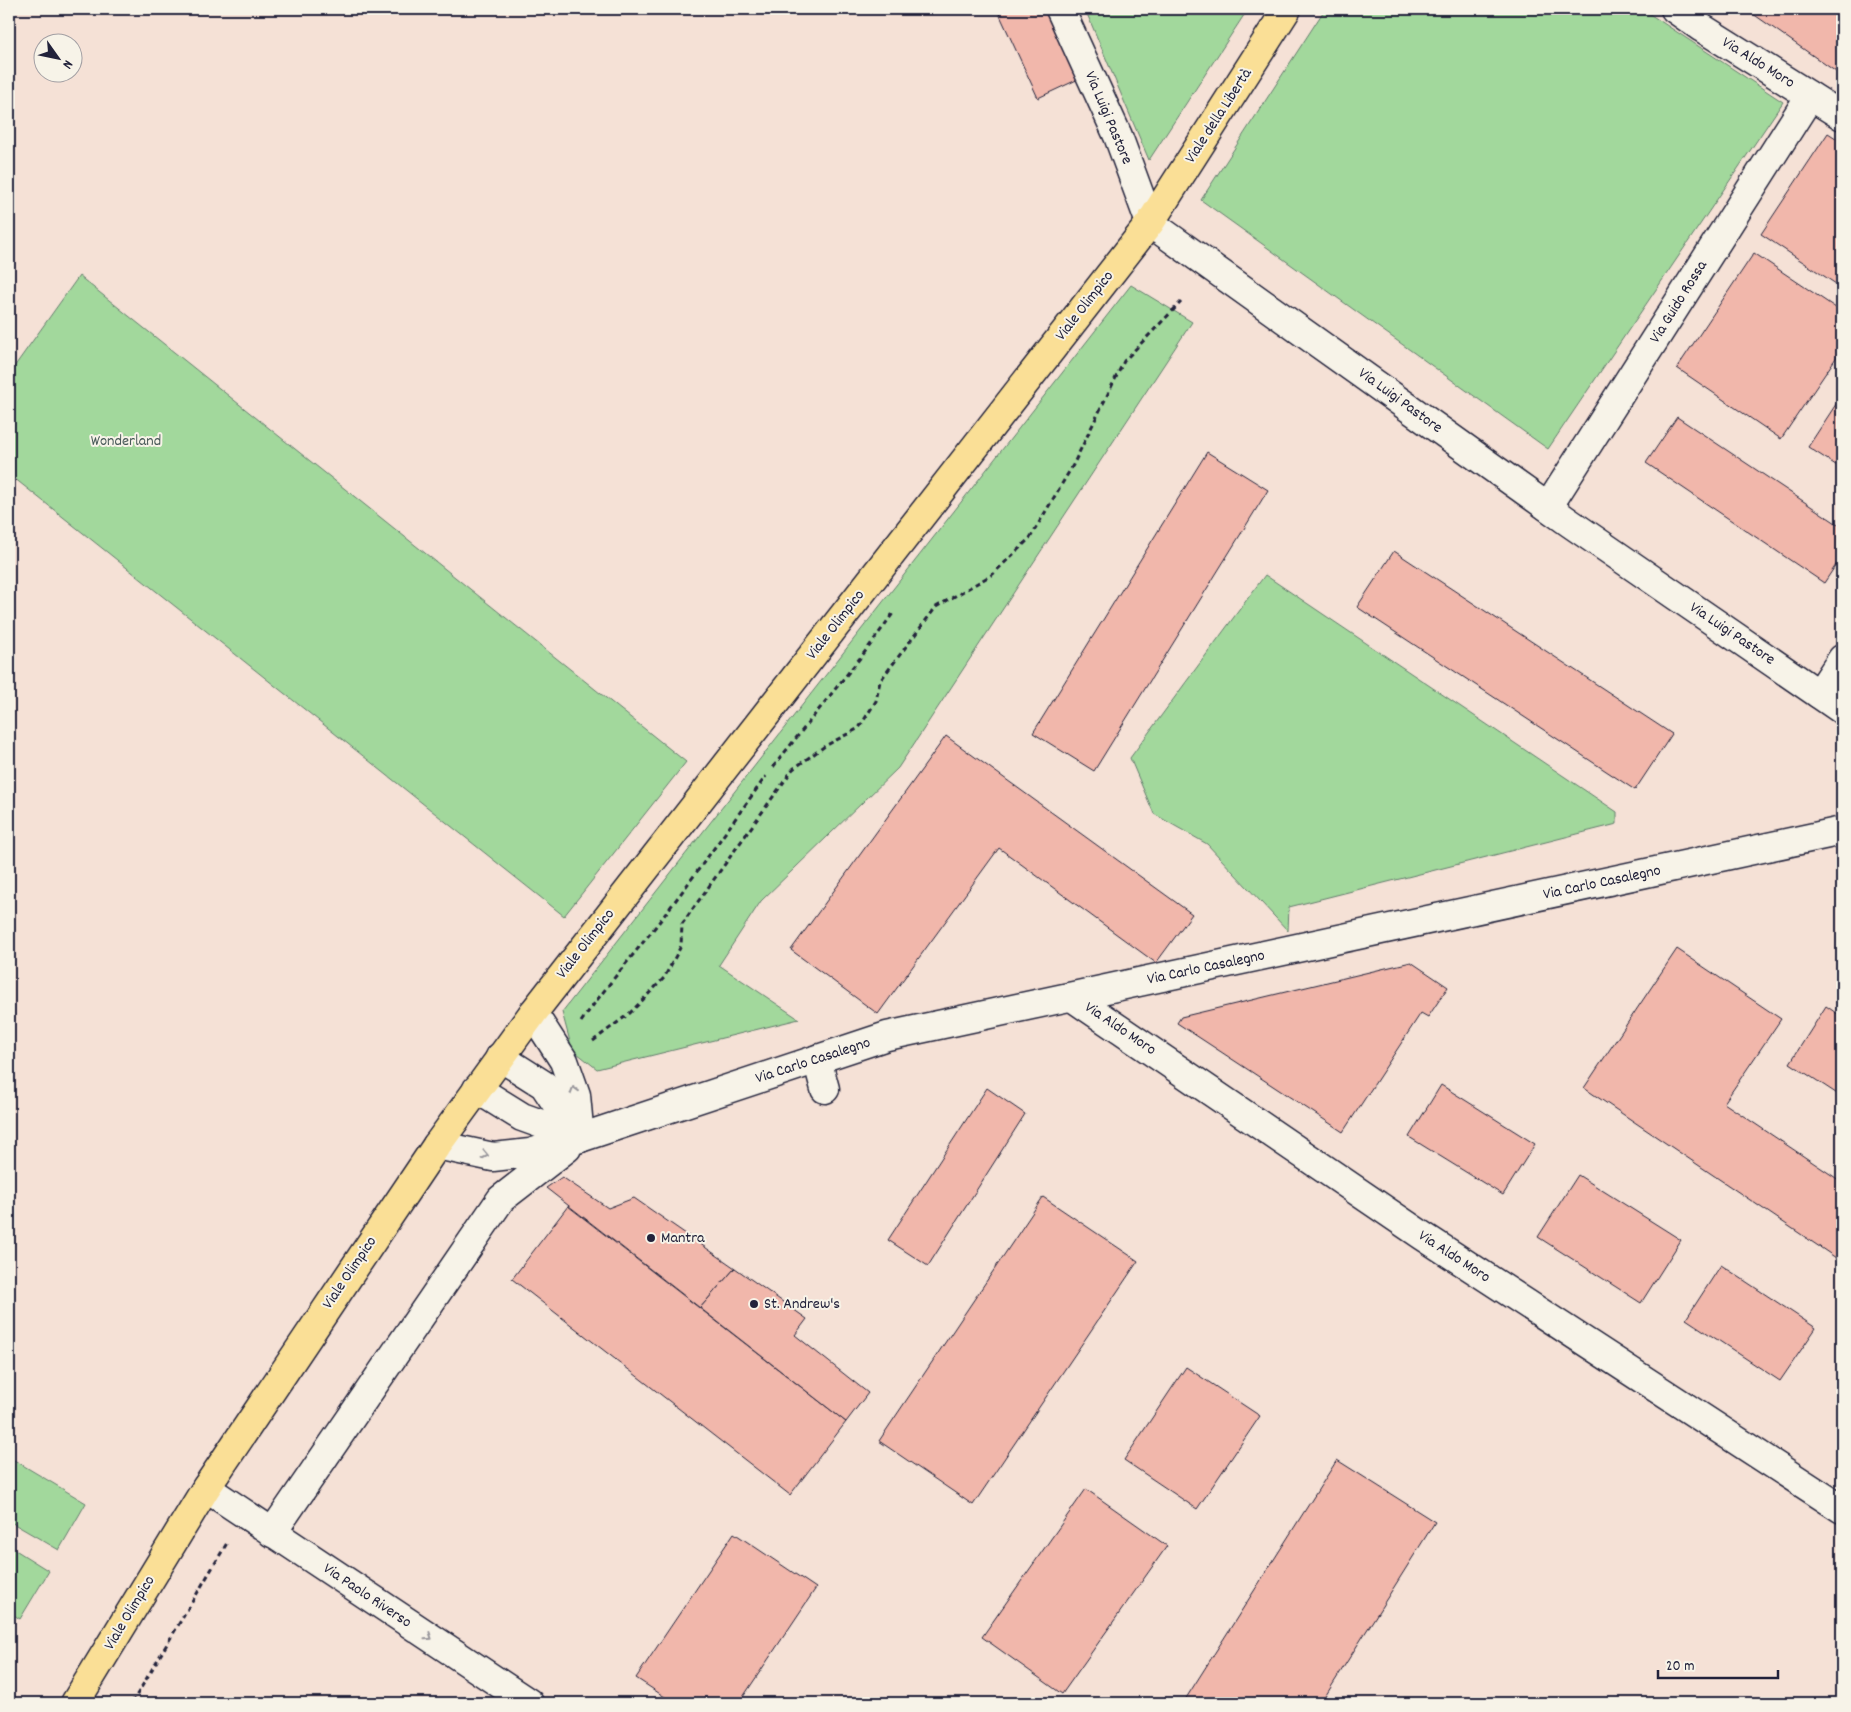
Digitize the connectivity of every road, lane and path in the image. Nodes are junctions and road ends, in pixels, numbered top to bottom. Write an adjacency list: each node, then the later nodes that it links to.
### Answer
1 (1060, 9): 7 (street, Via Luigi Pastore)
2 (1287, 9): 7 (main road, Viale della Libertà)
3 (1675, 9): 4 (street, Via Aldo Moro)
4 (1708, 18): 5 (street, Via Aldo Moro)
5 (1810, 96): 6 (street, Via Aldo Moro); 9 (street, Via Guido Rossa)
6 (1842, 116)
7 (1150, 223): 9 (street, Via Luigi Pastore); 16 (main road, Viale Olimpico)
8 (1181, 302): 17 (path)
9 (1548, 507): 12 (street, Via Luigi Pastore)
10 (897, 607): 17 (path)
11 (1842, 659): 12 (street)
12 (1819, 694): 13 (street, Via Luigi Pastore)
13 (1842, 710)
14 (1842, 831): 15 (street, Via Carlo Casalegno)
15 (1072, 997): 19 (street, Via Carlo Casalegno); 25 (street, Via Aldo Moro)
16 (533, 1012): 17 (street); 18 (main road, Viale Olimpico)
17 (560, 1056): 22 (street, one-way to 17)
18 (500, 1057): 20 (main road, Viale Olimpico); 22 (street)
19 (817, 1059): 21 (street); 22 (street, Via Carlo Casalegno)
20 (477, 1089): 22 (street); 23 (main road, Viale Olimpico)
21 (825, 1089)
22 (580, 1138): 23 (street, Via Carlo Casalegno, one-way to 22); 27 (street)
23 (437, 1145): 24 (main road, Viale Olimpico)
24 (206, 1488): 26 (street, Via Paolo Riverso); 28 (main road, Viale Olimpico)
25 (1842, 1509)
26 (246, 1515): 27 (street, Via Paolo Riverso); 29 (path)
27 (272, 1533): 30 (street, Via Paolo Riverso, one-way to 30)
28 (75, 1703)
29 (132, 1703)
30 (529, 1703)

